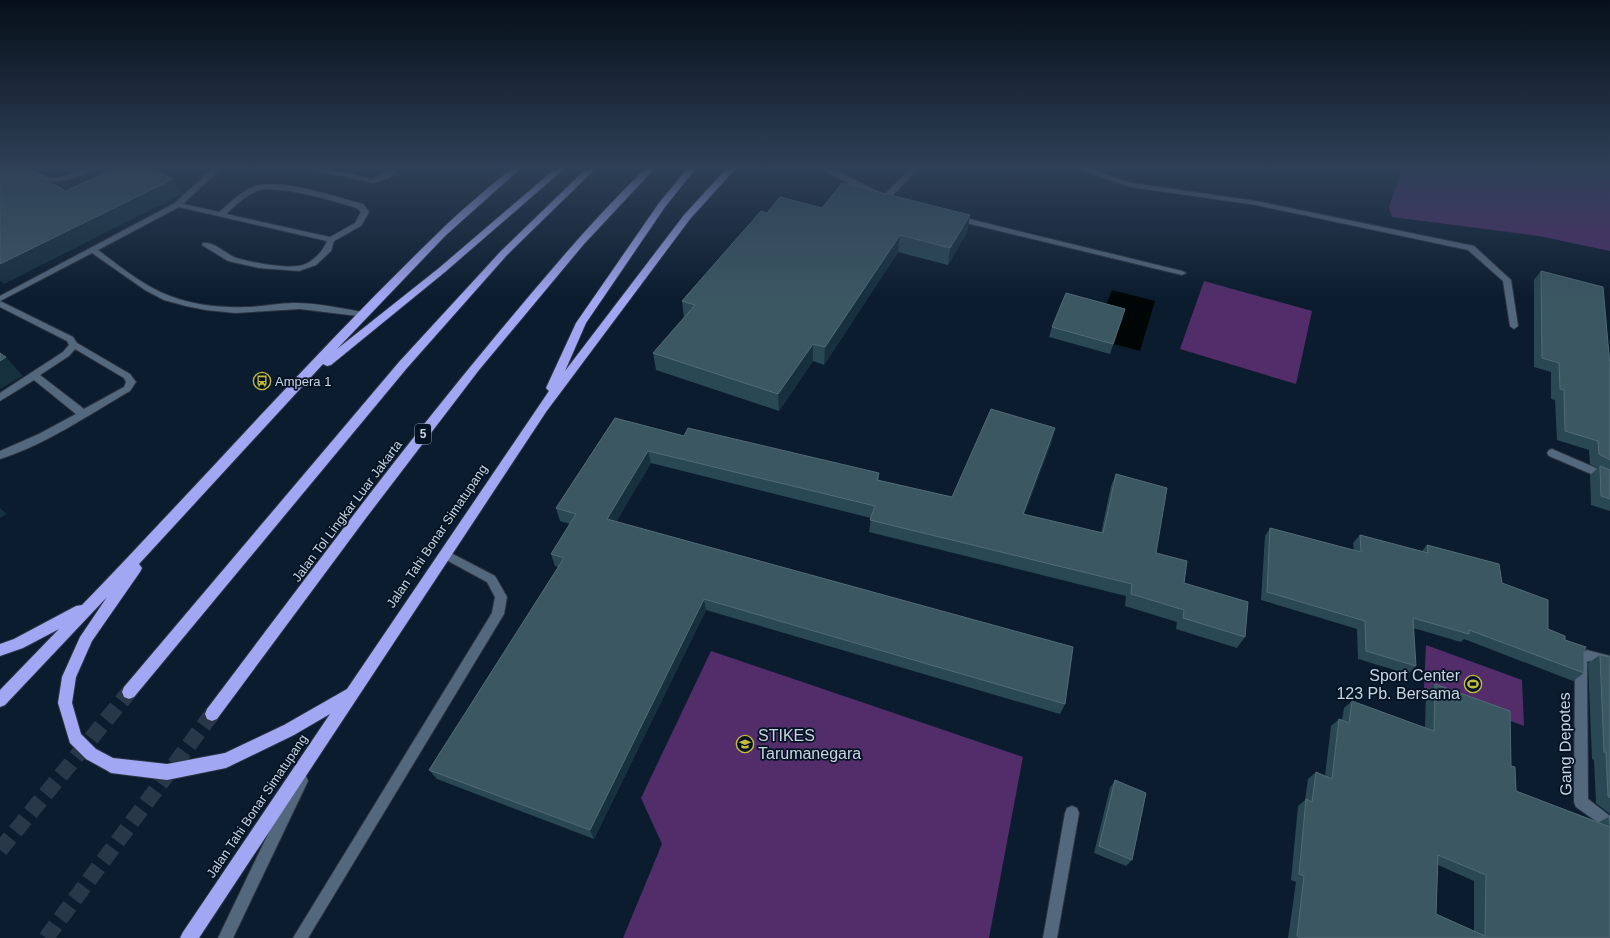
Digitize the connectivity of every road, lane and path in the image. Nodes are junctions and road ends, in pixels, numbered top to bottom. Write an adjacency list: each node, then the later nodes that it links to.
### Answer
1 (165, 212): 16 (street)
2 (206, 212): 12 (street)
3 (224, 212): 12 (street)
4 (365, 212): 14 (street)
5 (467, 212): 20 (highway)
6 (510, 212): 24 (highway)
7 (544, 212): 36 (highway)
8 (608, 212): 39 (highway, Jalan Tol Lingkar Luar Jakarta / 5)
9 (657, 212): 26 (highway)
10 (692, 212): 26 (highway, Jalan Tahi Bonar Simatupang)
11 (1298, 212): 21 (street)
12 (220, 215): 14 (street)
13 (951, 216): 17 (street)
14 (331, 240): 15 (street)
15 (206, 245)
16 (93, 250): 18 (street); 20 (street)
17 (1182, 273)
18 (0, 299)
19 (0, 304): 22 (street)
20 (363, 315): 24 (highway)
21 (1514, 326)
22 (74, 345): 23 (street); 27 (street)
23 (34, 375): 25 (street); 27 (street)
24 (289, 392): 31 (highway)
25 (0, 398)
26 (542, 409): 32 (highway, Jalan Tahi Bonar Simatupang)
27 (83, 414): 29 (street)
28 (1552, 453): 30 (street)
29 (0, 455)
30 (1610, 478)
31 (155, 538): 33 (highway); 37 (highway)
32 (445, 554): 37 (highway, Jalan Tahi Bonar Simatupang); 45 (street)
33 (91, 605): 34 (highway); 38 (highway)
34 (0, 650)
35 (1610, 661): 42 (street, Gang Depotes)
36 (129, 692)
37 (353, 692): 40 (highway, Jalan Tahi Bonar Simatupang)
38 (0, 700)
39 (212, 714)
40 (318, 747): 43 (highway, Jalan Tahi Bonar Simatupang); 44 (street)
41 (1072, 813): 46 (street)
42 (1610, 824)
43 (189, 938)
44 (225, 938)
45 (300, 938)
46 (1050, 938)

